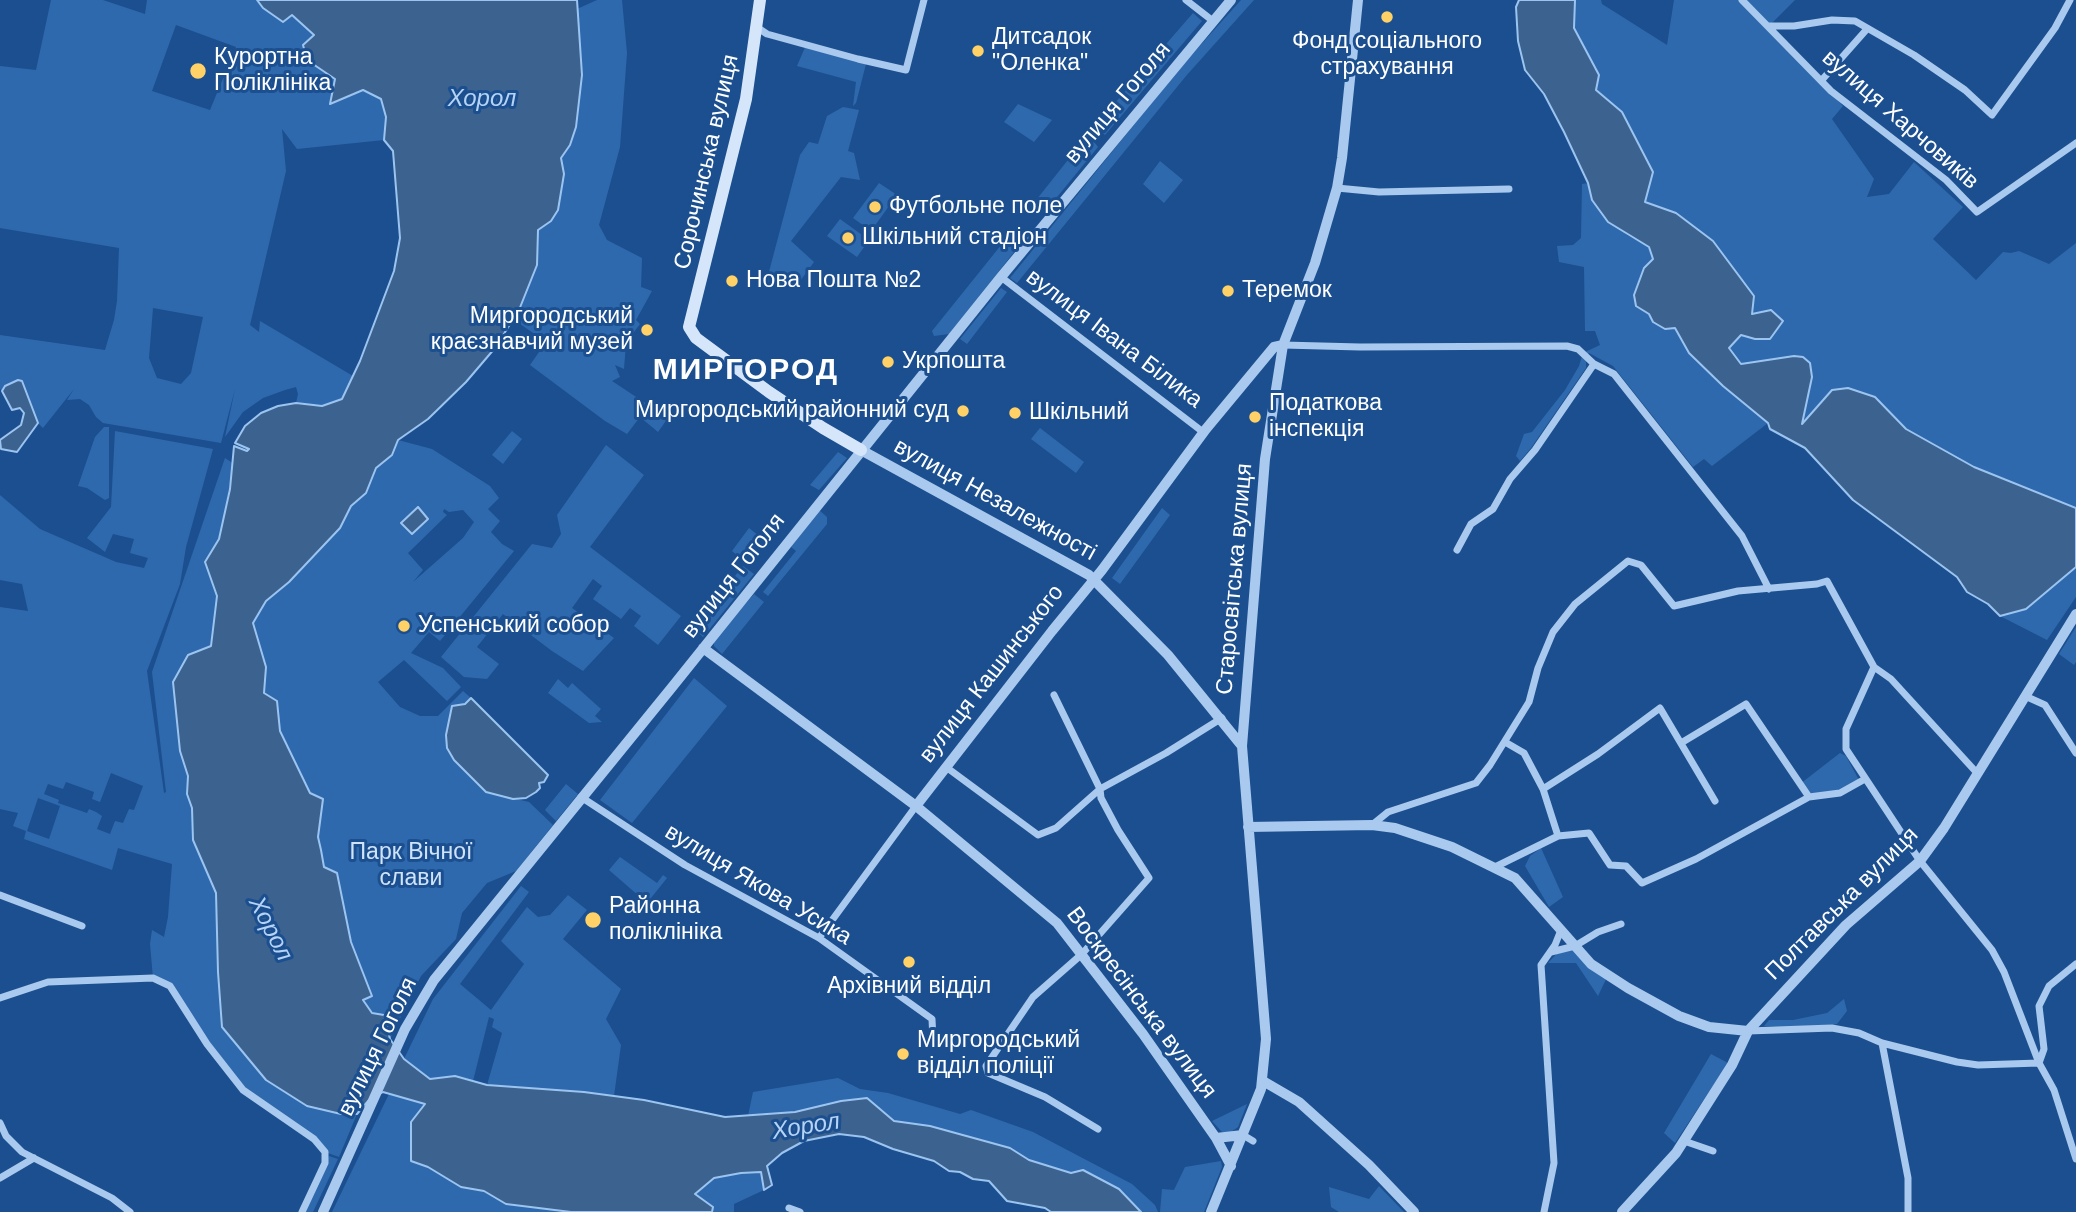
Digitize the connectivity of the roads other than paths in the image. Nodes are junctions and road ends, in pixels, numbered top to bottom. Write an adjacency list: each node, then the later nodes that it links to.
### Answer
1 (760, 0): 11 (main road, Сорочинська вулиця)
2 (924, 0): 11 (street)
3 (1186, 0): 9 (street)
4 (1230, 0): 9 (street, вулиця Гоголя)
5 (1358, 0): 15 (street, Старосвітська вулиця)
6 (1742, 0): 10 (street, вулиця Харчовиків)
7 (2070, 0): 8 (street); 12 (street)
8 (2076, 3)
9 (1213, 21): 17 (street, вулиця Гоголя)
10 (1769, 26): 12 (street); 13 (street, вулиця Харчовиків)
11 (758, 28): 18 (main road, Сорочинська вулиця)
12 (1867, 29): 13 (street)
13 (1821, 80): 14 (street, вулиця Харчовиків)
14 (2076, 143)
15 (1337, 188): 16 (street); 19 (street, Старосвітська вулиця)
16 (1509, 189)
17 (1001, 277): 21 (street, вулиця Івана Білика); 22 (street, вулиця Гоголя)
18 (691, 333): 22 (main road, вулиця Незалежності)
19 (1283, 345): 20 (street); 21 (street, вулиця Кашинського); 34 (street, Старосвітська вулиця)
20 (1594, 364): 23 (street); 25 (street)
21 (1203, 432): 24 (street, вулиця Кашинського)
22 (861, 450): 24 (street, вулиця Незалежності); 27 (street, вулиця Гоголя)
23 (1457, 550)
24 (1095, 580): 31 (street, вулиця Незалежності); 36 (street, вулиця Кашинського)
25 (1769, 589): 28 (street); 32 (street)
26 (2076, 614): 30 (street, Полтавська вулиця)
27 (703, 648): 41 (street, вулиця Гоголя); 44 (street, Воскресінська вулиця)
28 (1874, 667): 37 (street); 38 (street)
29 (1054, 695): 39 (street)
30 (2025, 696): 35 (street); 37 (street, Полтавська вулиця)
31 (1222, 719): 34 (street, вулиця Незалежності); 39 (street)
32 (1505, 742): 40 (street); 45 (street)
33 (1681, 743): 40 (street); 42 (street); 43 (street)
34 (1242, 746): 46 (street, Старосвітська вулиця)
35 (2076, 753)
36 (946, 767): 39 (street); 44 (street, вулиця Кашинського)
37 (1976, 773): 48 (street, Полтавська вулиця)
38 (1865, 779): 42 (street); 48 (street)
39 (1100, 789): 57 (street)
40 (1543, 789): 47 (street)
41 (581, 797): 54 (street, вулиця Якова Усика); 78 (street, вулиця Гоголя)
42 (1809, 797): 47 (street)
43 (1715, 801)
44 (916, 806): 54 (street, вулиця Кашинського); 57 (street, Воскресінська вулиця)
45 (1372, 825): 46 (street); 49 (street)
46 (1248, 827): 64 (street, Старосвітська вулиця)
47 (1558, 836): 49 (street)
48 (1920, 861): 60 (street, Полтавська вулиця); 63 (street)
49 (1495, 867): 53 (street)
50 (0, 895): 52 (street)
51 (1620, 923): 55 (street)
52 (82, 926)
53 (1561, 930): 55 (street); 56 (street)
54 (819, 938): 61 (street, вулиця Якова Усика)
55 (1575, 946): 56 (street); 60 (street)
56 (1551, 952): 82 (street)
57 (1082, 954): 66 (street); 67 (street, Воскресінська вулиця)
58 (2076, 964): 63 (street)
59 (0, 998): 77 (street)
60 (1748, 1031): 62 (street); 69 (street, Полтавська вулиця)
61 (933, 1040)
62 (1882, 1043): 63 (street); 84 (street)
63 (2039, 1063): 72 (street)
64 (1263, 1081): 68 (street, Старосвітська вулиця); 81 (street)
65 (0, 1123): 71 (street)
66 (1098, 1129)
67 (1216, 1138): 68 (street); 73 (street, Воскресінська вулиця)
68 (1248, 1138): 73 (street, Старосвітська вулиця)
69 (1684, 1141): 70 (street); 83 (street, Полтавська вулиця)
70 (1713, 1151)
71 (34, 1158): 74 (street); 76 (street)
72 (2076, 1159)
73 (1231, 1167): 80 (street, Старосвітська вулиця)
74 (0, 1178)
75 (789, 1208): 79 (street)
76 (130, 1212)
77 (302, 1212)
78 (323, 1212)
79 (800, 1212)
80 (1211, 1212)
81 (1414, 1212)
82 (1545, 1212)
83 (1622, 1212)
84 (1908, 1212)

